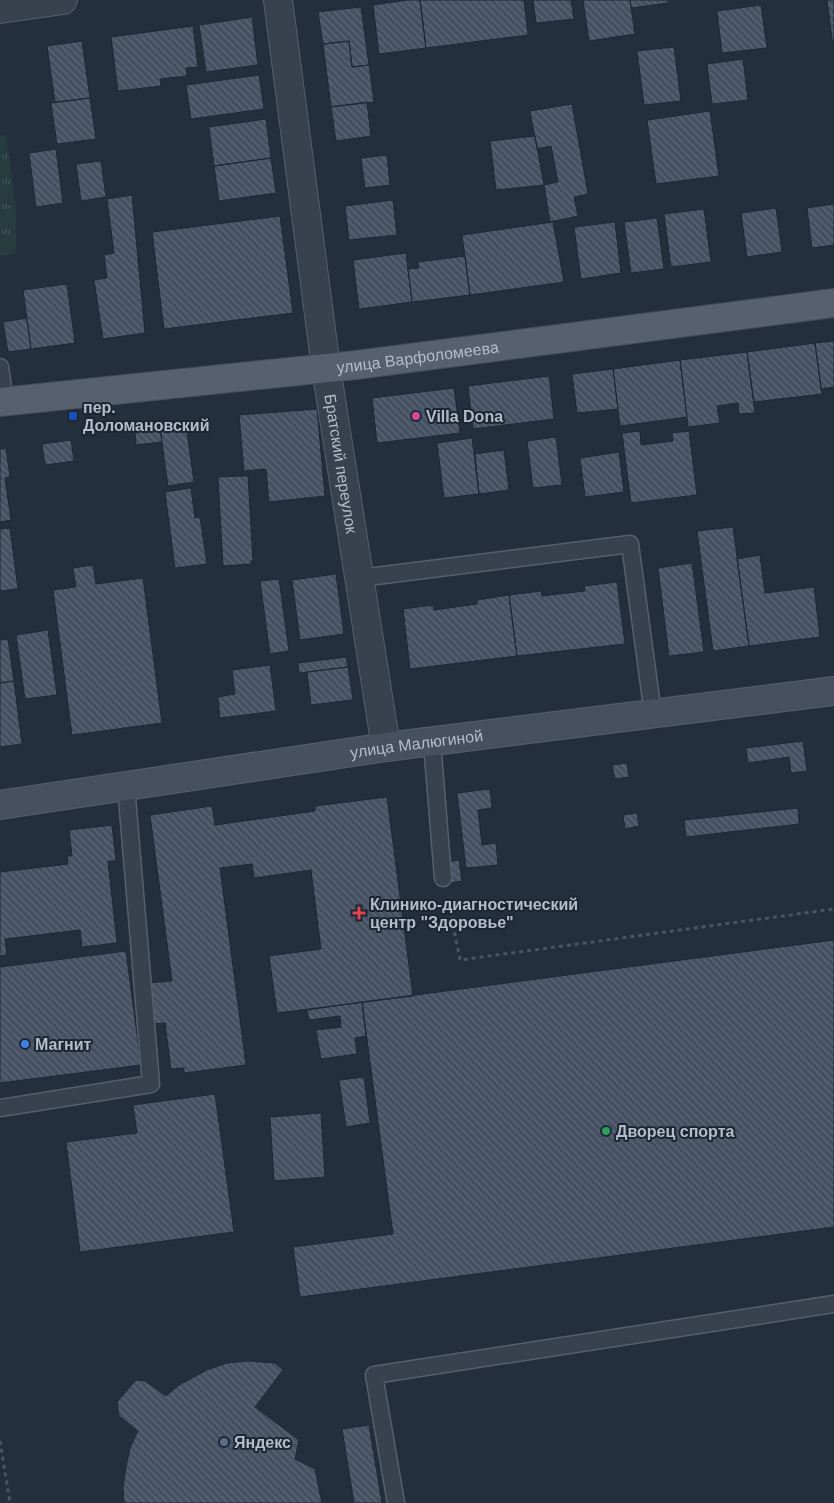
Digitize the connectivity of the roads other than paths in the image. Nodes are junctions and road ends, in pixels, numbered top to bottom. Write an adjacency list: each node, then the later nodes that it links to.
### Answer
1 (64, 0): 3 (street)
2 (278, 0): 6 (street, Братский переулок)
3 (0, 9)
4 (834, 303): 6 (main road, улица Варфоломеева)
5 (0, 367): 7 (lane)
6 (326, 368): 7 (main road, улица Варфоломеева); 8 (street, Братский переулок)
7 (2, 402)
8 (360, 578): 10 (lane); 12 (street, Братский переулок)
9 (834, 691): 10 (street, улица Малюгиной)
10 (653, 714): 11 (street, улица Малюгиной)
11 (432, 742): 12 (street, улица Малюгиной); 15 (lane)
12 (386, 747): 13 (street, улица Малюгиной)
13 (126, 786): 14 (street, улица Малюгиной); 16 (lane)
14 (0, 805)
15 (443, 878)
16 (0, 1108)
17 (834, 1304): 18 (lane)
18 (396, 1503)

